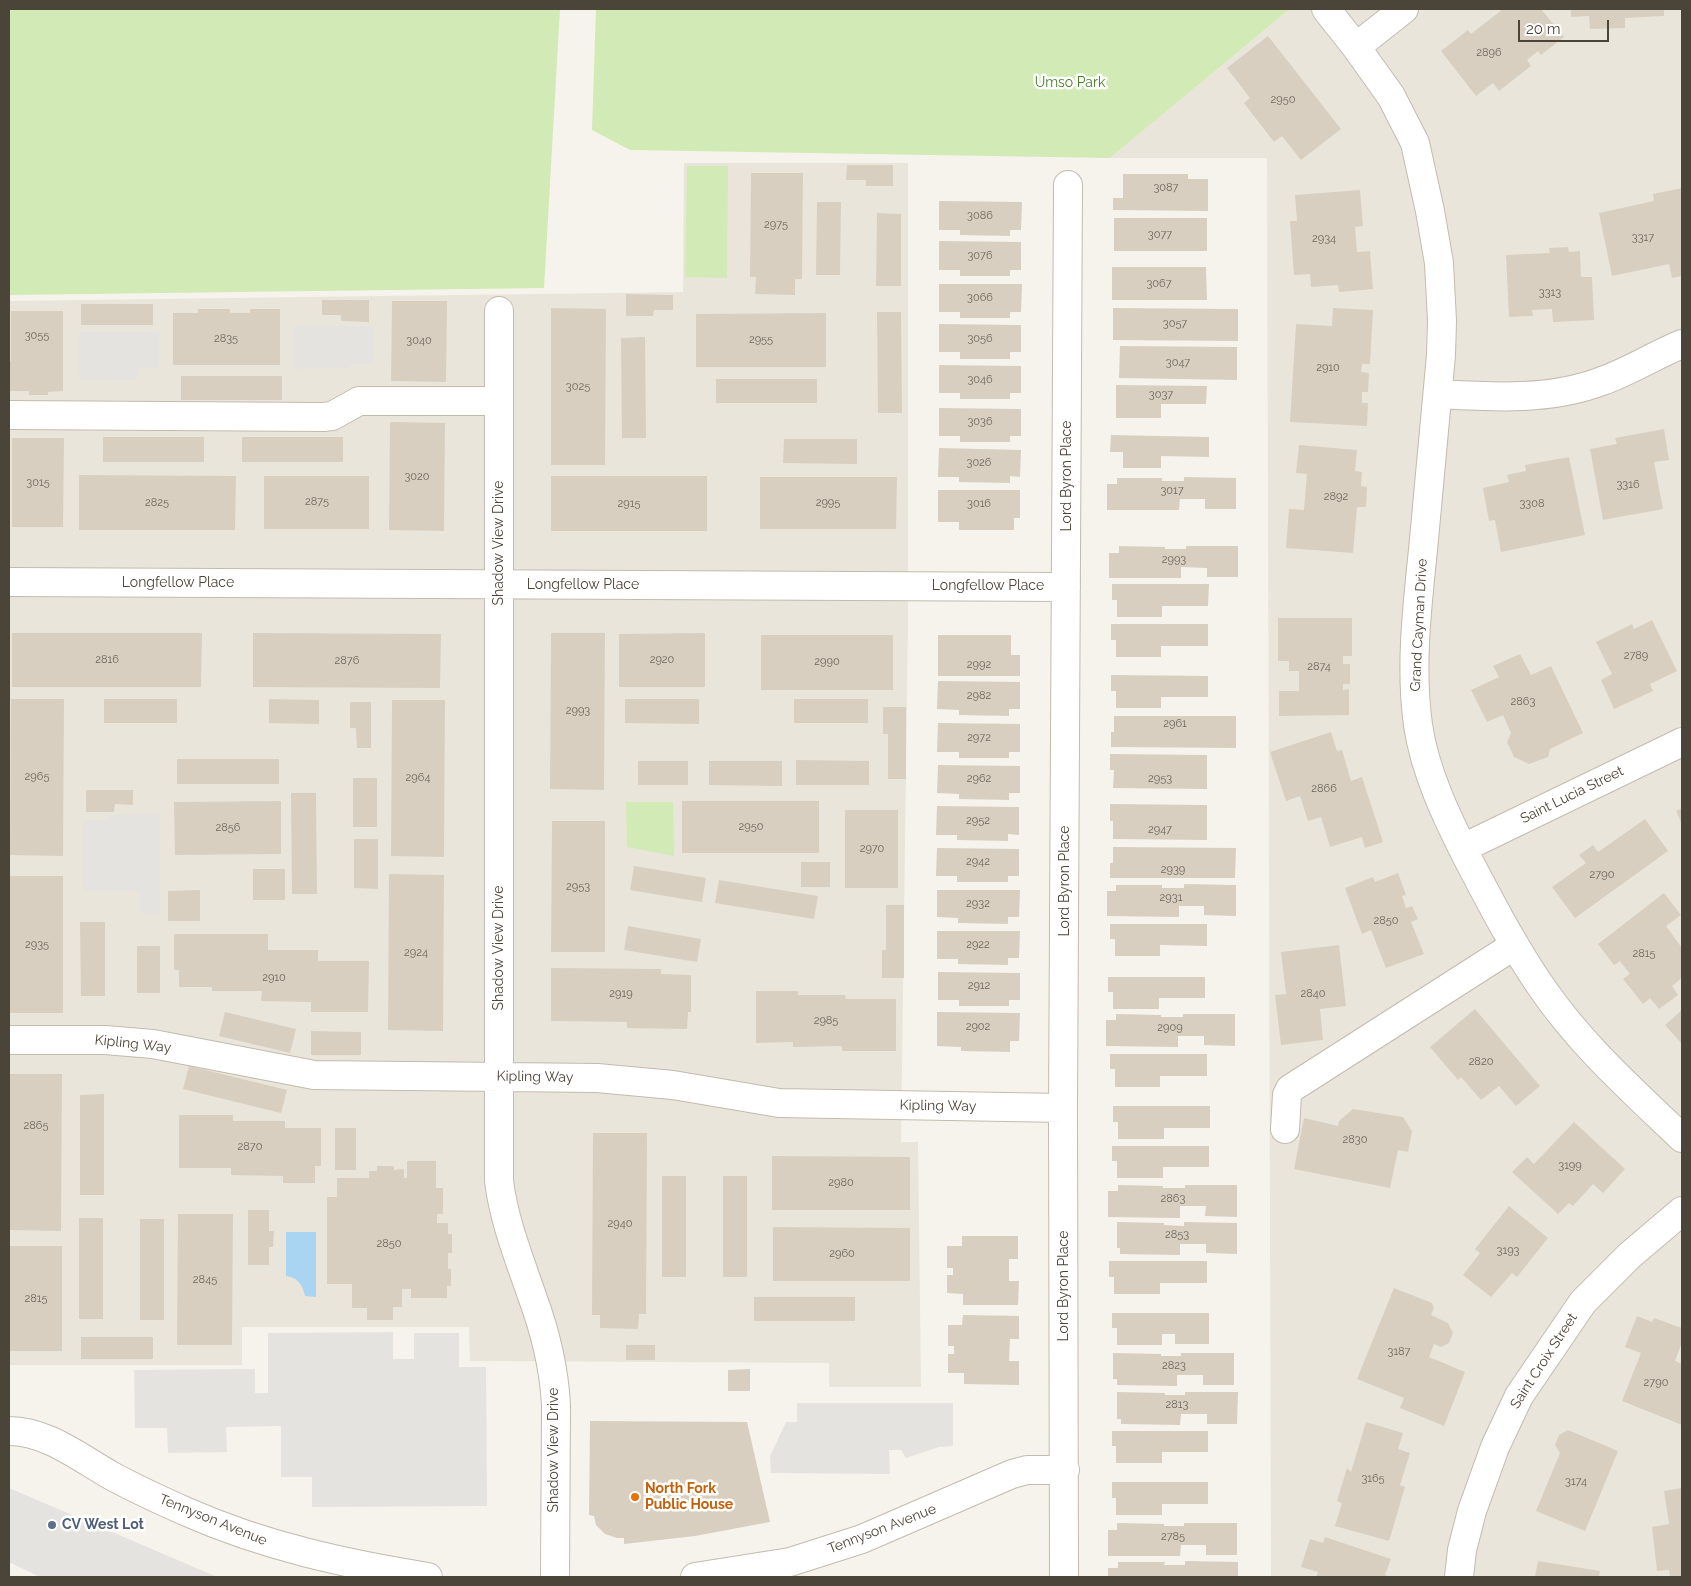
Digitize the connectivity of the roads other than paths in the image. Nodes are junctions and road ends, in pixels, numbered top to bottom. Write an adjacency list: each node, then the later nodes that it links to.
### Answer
1 (1326, 9): 3 (street, Grand Cayman Drive)
2 (1404, 9): 3 (street)
3 (1356, 47): 7 (street, Grand Cayman Drive)
4 (1068, 185): 12 (street, Lord Byron Place)
5 (499, 310): 8 (street, Shadow View Drive)
6 (1682, 344): 7 (street)
7 (1438, 394): 14 (street, Grand Cayman Drive)
8 (499, 401): 9 (street); 11 (street, Shadow View Drive)
9 (9, 415)
10 (9, 582): 11 (street, Longfellow Place)
11 (499, 584): 12 (street, Longfellow Place); 17 (street, Shadow View Drive)
12 (1066, 587): 18 (street, Lord Byron Place)
13 (1682, 742): 14 (street, Saint Lucia Street)
14 (1462, 848): 15 (street, Grand Cayman Drive)
15 (1515, 945): 19 (street); 20 (street, Grand Cayman Drive)
16 (9, 1040): 17 (street, Kipling Way)
17 (499, 1076): 18 (street, Kipling Way); 25 (street, Shadow View Drive)
18 (1063, 1108): 23 (street, Lord Byron Place)
19 (1285, 1129)
20 (1682, 1138)
21 (1682, 1211): 28 (street, Saint Croix Street)
22 (9, 1431): 24 (street, Tennyson Avenue)
23 (1064, 1470): 26 (street, Tennyson Avenue); 27 (street, Lord Byron Place)
24 (428, 1577)
25 (555, 1577)
26 (695, 1577)
27 (1064, 1577)
28 (1459, 1577)

